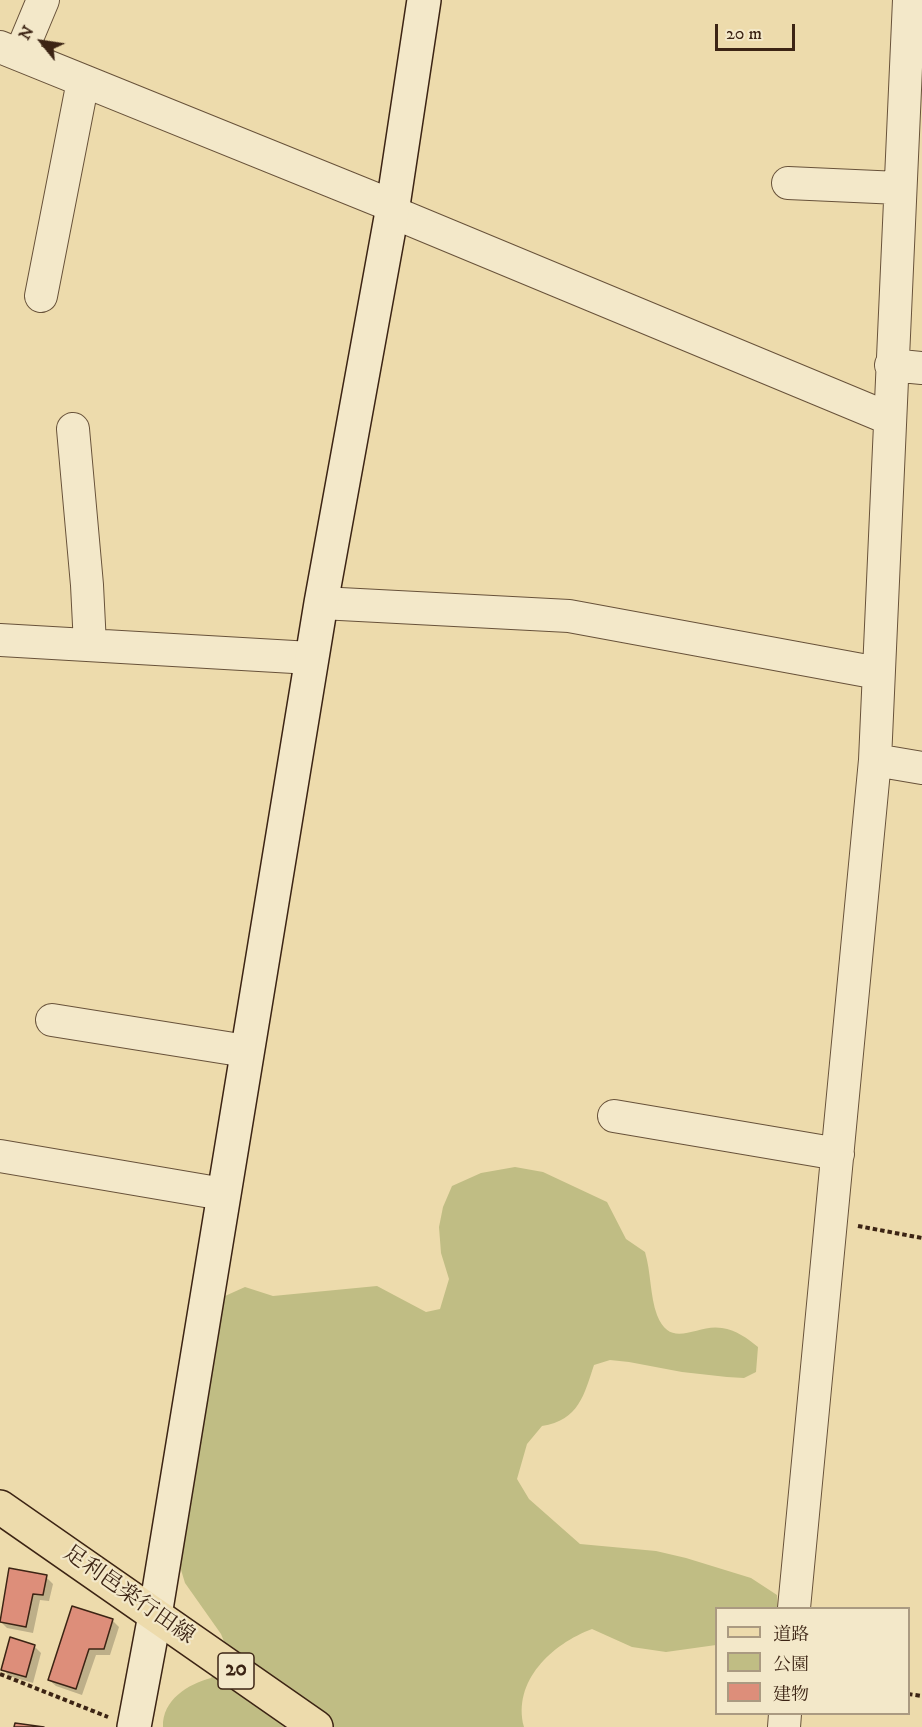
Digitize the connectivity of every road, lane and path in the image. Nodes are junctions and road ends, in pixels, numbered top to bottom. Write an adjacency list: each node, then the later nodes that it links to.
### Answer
1 (43, 0): 4 (street)
2 (424, 0): 8 (street)
3 (909, 0): 7 (street)
4 (10, 51): 5 (street)
5 (83, 81): 8 (street); 9 (street)
6 (788, 183): 7 (street)
7 (899, 188): 10 (street)
8 (392, 209): 12 (street); 14 (street)
9 (41, 296)
10 (891, 365): 11 (street); 12 (street)
11 (922, 368)
12 (888, 418): 18 (street)
13 (73, 429): 16 (street)
14 (321, 603): 17 (street); 18 (street)
15 (0, 640): 16 (street)
16 (90, 645): 17 (street)
17 (311, 658): 22 (street)
18 (878, 673): 19 (street)
19 (875, 760): 20 (street); 24 (street)
20 (922, 768)
21 (52, 1020): 22 (street)
22 (246, 1051): 26 (street)
23 (614, 1116): 24 (street)
24 (838, 1154): 27 (street)
25 (0, 1156): 26 (street)
26 (222, 1194): 31 (street)
27 (832, 1222): 28 (path); 30 (street)
28 (922, 1238)
29 (0, 1507): 31 (main road, 足利邑楽行田線 / 20)
30 (794, 1607)
31 (155, 1615): 33 (street); 34 (main road, 足利邑楽行田線 / 20)
32 (0, 1674): 33 (path)
33 (125, 1724)
34 (316, 1727)

